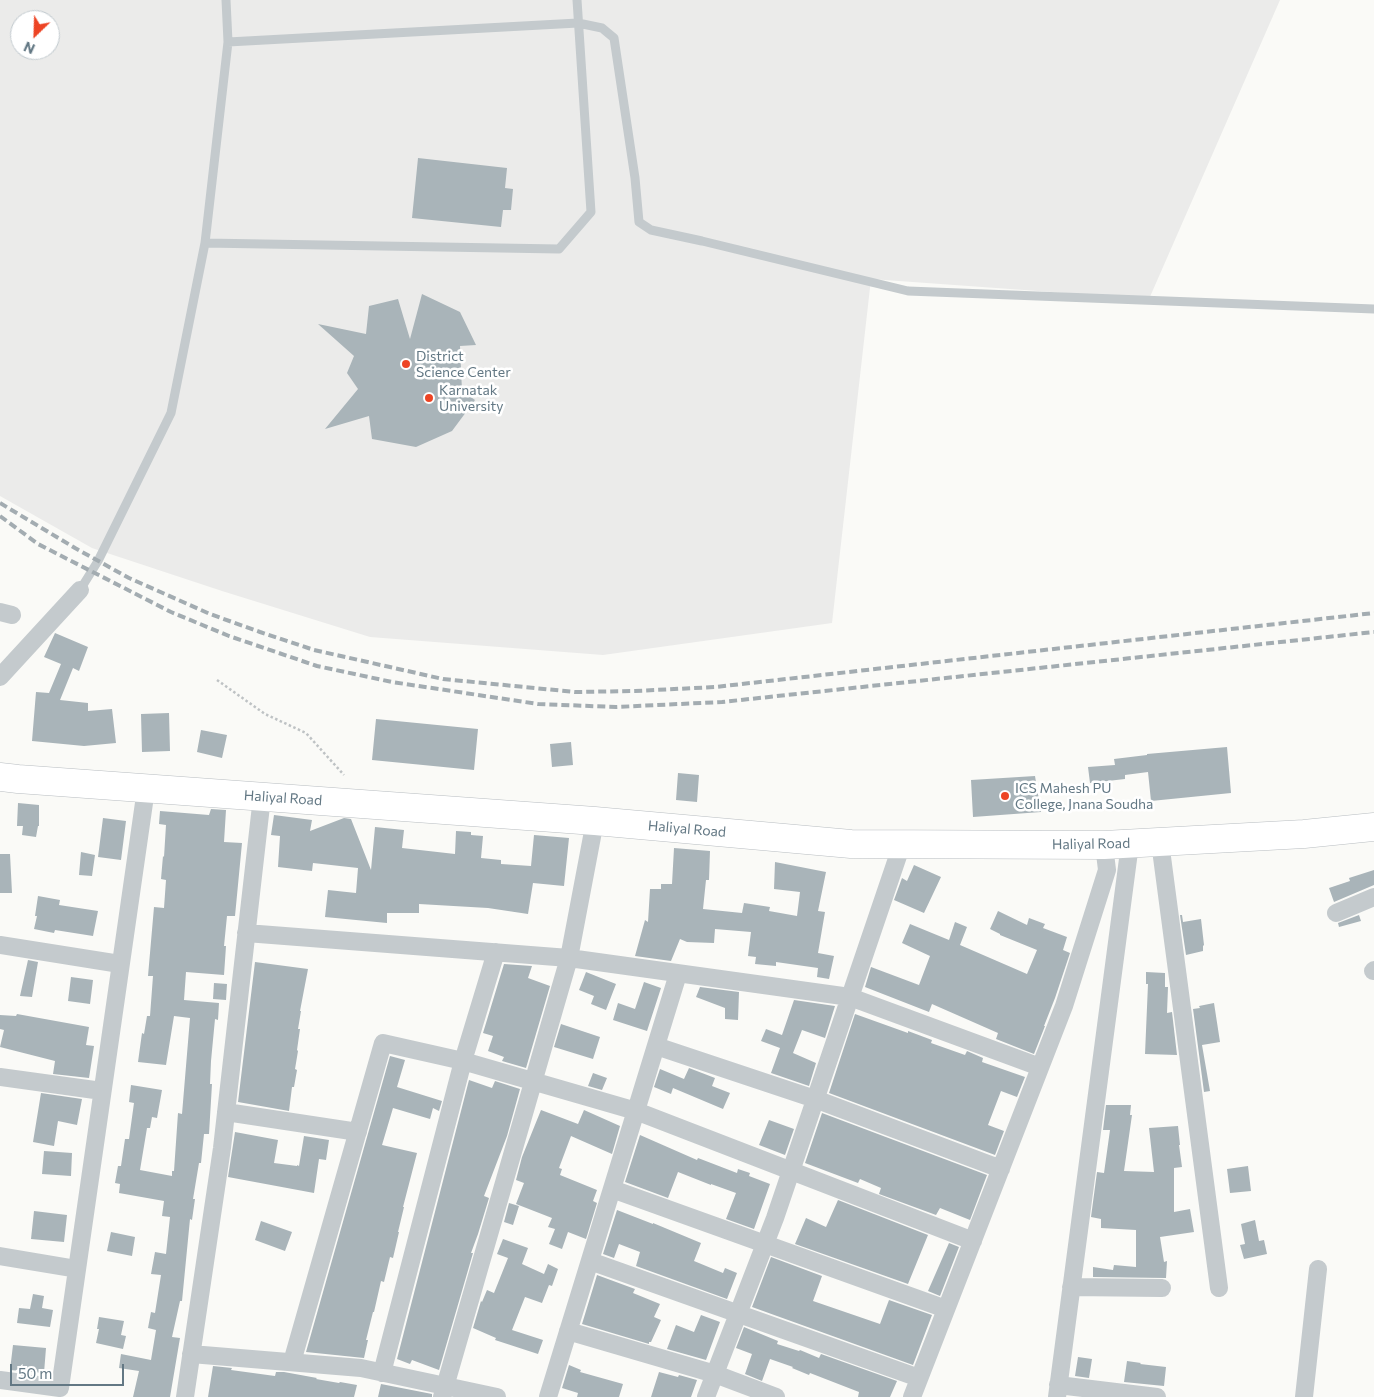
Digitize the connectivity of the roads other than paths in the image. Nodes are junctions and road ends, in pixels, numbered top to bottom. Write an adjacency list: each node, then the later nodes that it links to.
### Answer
1 (226, 0): 4 (lane)
2 (577, 0): 3 (lane)
3 (578, 24): 4 (lane); 5 (lane); 6 (lane)
4 (228, 42): 5 (lane)
5 (205, 243): 7 (lane)
6 (1374, 309)
7 (80, 590): 8 (street)
8 (0, 677)
9 (0, 777): 10 (main road, Haliyal Road)
10 (146, 789): 11 (main road, Haliyal Road); 23 (street)
11 (262, 797): 12 (main road, Haliyal Road); 19 (street)
12 (595, 821): 15 (main road, Haliyal Road); 22 (street)
13 (1374, 827): 14 (main road, Haliyal Road)
14 (1160, 842): 16 (main road, Haliyal Road); 47 (street)
15 (902, 844): 16 (main road, Haliyal Road); 25 (street)
16 (1118, 844): 28 (street); 45 (street)
17 (1374, 897): 18 (street)
18 (1336, 913)
19 (246, 933): 21 (street); 34 (street)
20 (0, 945): 23 (street)
21 (496, 952): 22 (street); 27 (street)
22 (569, 958): 24 (street); 30 (street)
23 (120, 964): 31 (street)
24 (678, 974): 25 (street); 26 (street)
25 (850, 997): 28 (street); 32 (street)
26 (656, 1046): 32 (street); 33 (street)
27 (464, 1061): 30 (street); 35 (street); 53 (street)
28 (1040, 1067): 36 (street)
29 (0, 1077): 31 (street)
30 (533, 1081): 33 (street); 57 (street)
31 (102, 1091): 43 (street)
32 (815, 1099): 36 (street); 37 (street)
33 (636, 1111): 37 (street); 38 (street)
34 (226, 1112): 35 (street); 51 (street)
35 (358, 1132): 52 (street)
36 (1000, 1169): 39 (street)
37 (791, 1171): 39 (street); 40 (street)
38 (612, 1189): 40 (street); 42 (street)
39 (973, 1241): 48 (street)
40 (765, 1244): 48 (street); 49 (street)
41 (0, 1256): 43 (street)
42 (590, 1261): 49 (street); 50 (street)
43 (77, 1269): 56 (street)
44 (1318, 1269): 66 (street)
45 (1071, 1287): 46 (street); 58 (street)
46 (1162, 1288)
47 (1218, 1288)
48 (946, 1309): 55 (street)
49 (738, 1314): 54 (street); 55 (street)
50 (568, 1331): 54 (street); 61 (street)
51 (191, 1354): 52 (street); 59 (street)
52 (292, 1362): 53 (street)
53 (382, 1373): 57 (street)
54 (715, 1374): 62 (street); 63 (street)
55 (919, 1378): 64 (street)
56 (0, 1380)
57 (444, 1391): 60 (street)
58 (1058, 1391): 65 (street)
59 (185, 1397)
60 (496, 1397)
61 (548, 1397)
62 (706, 1397)
63 (776, 1397)
64 (912, 1397)
65 (1157, 1397)
66 (1304, 1397)

